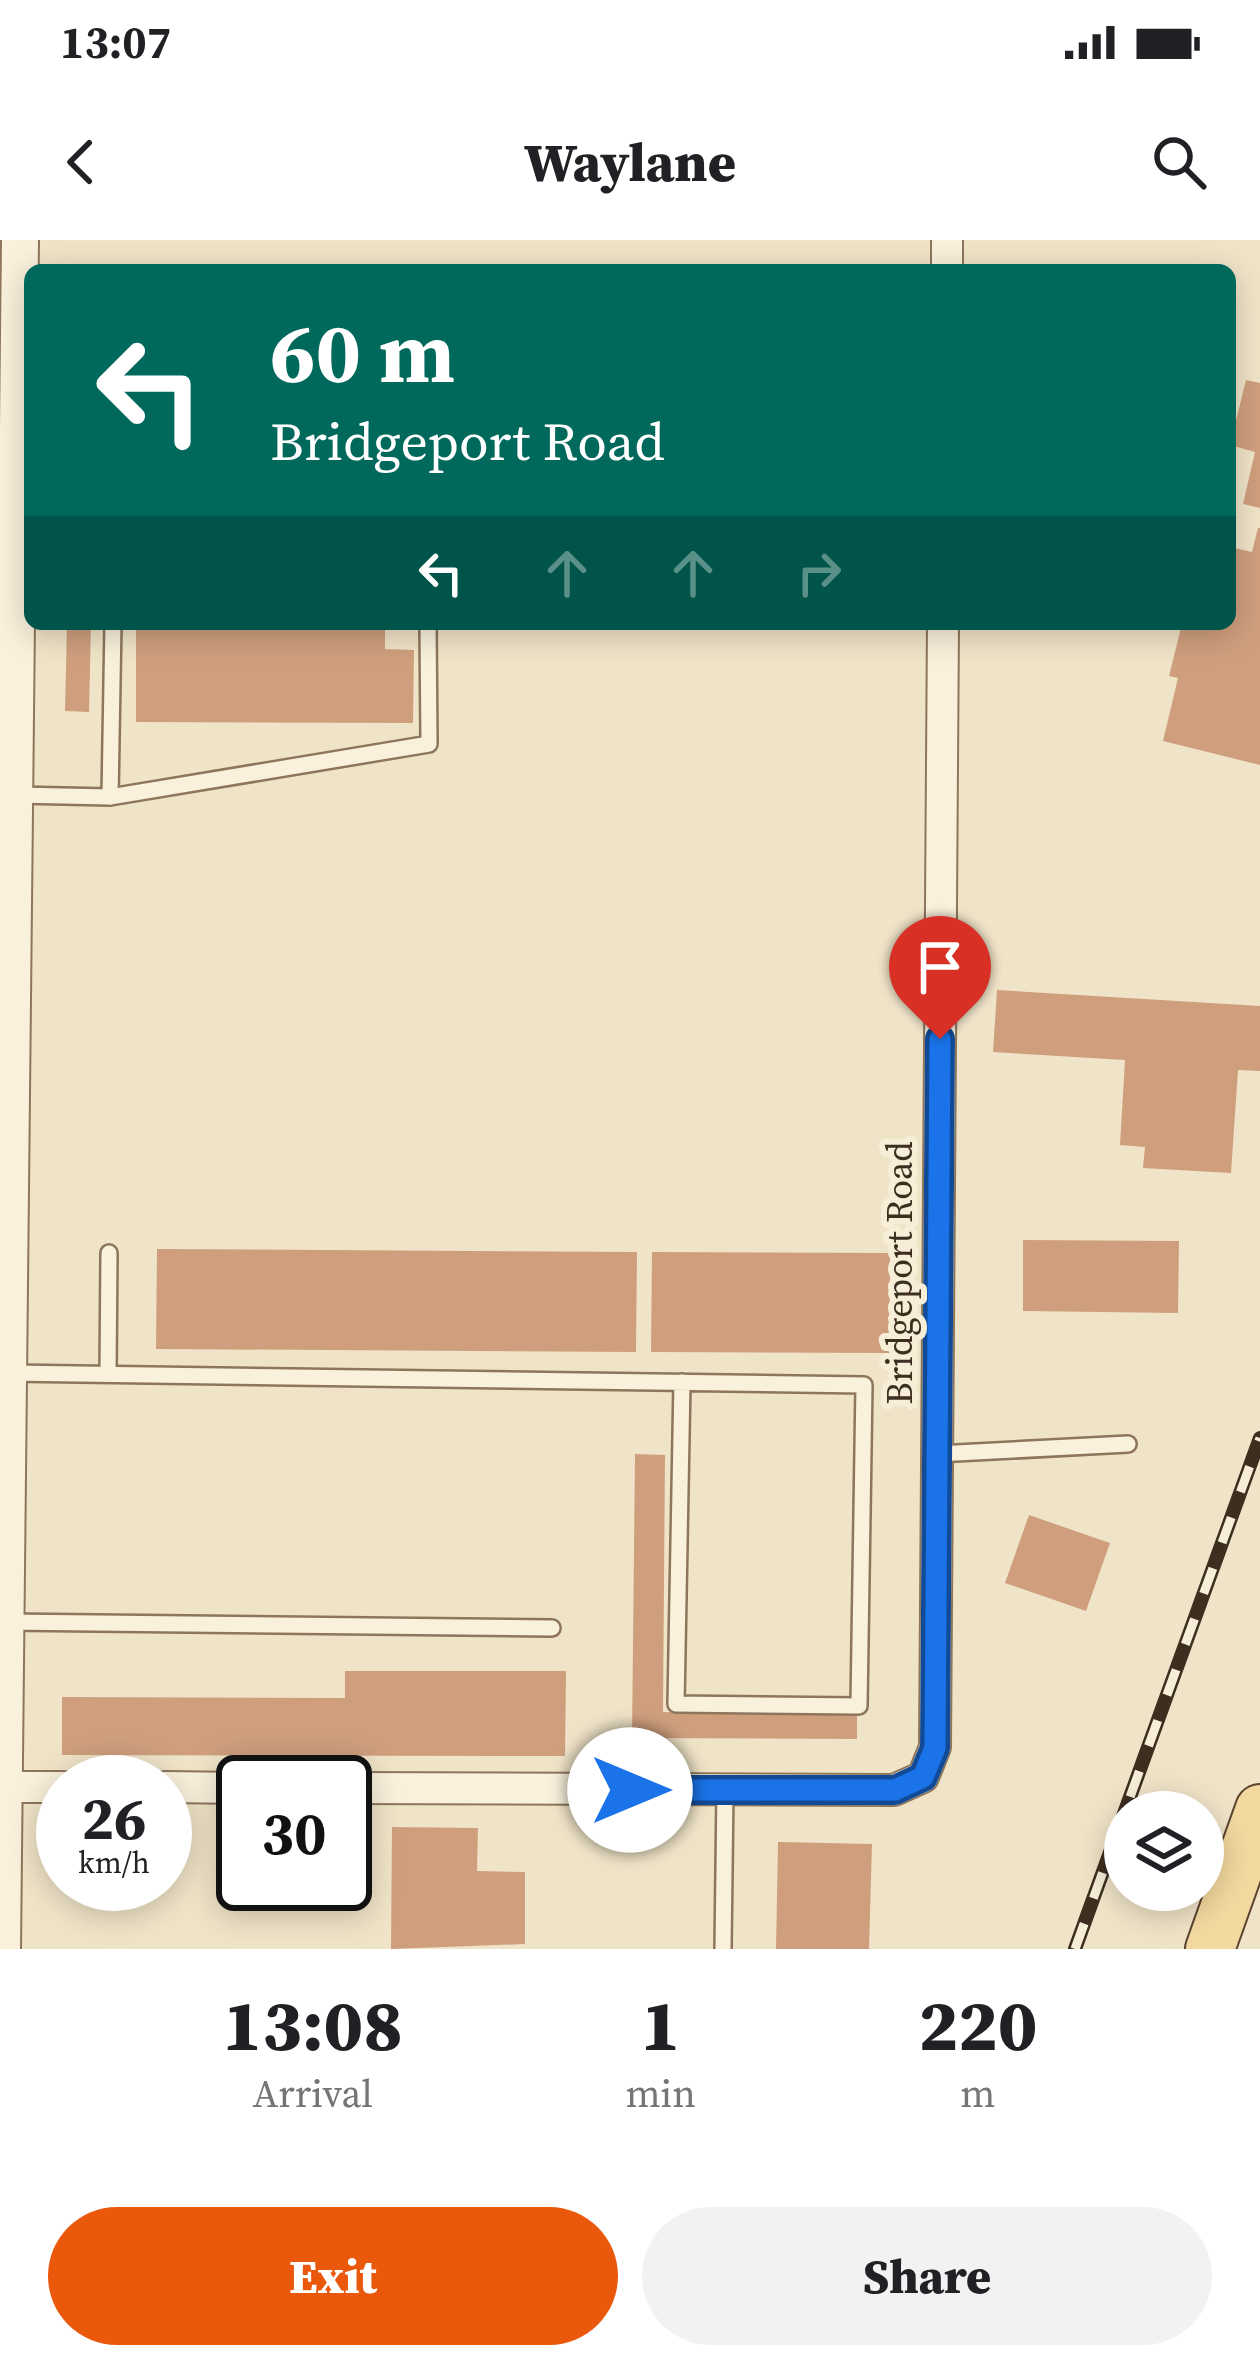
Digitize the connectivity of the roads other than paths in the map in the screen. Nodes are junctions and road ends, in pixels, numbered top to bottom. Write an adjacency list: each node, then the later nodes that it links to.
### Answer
1 (20, 240): 2 (street)
2 (23, 566): 6 (street)
3 (112, 630): 8 (lane)
4 (428, 630): 8 (lane)
5 (943, 630): 14 (street, Bridgeport Road)
6 (8, 659): 7 (street)
7 (14, 795): 8 (lane); 10 (street)
8 (110, 797)
9 (109, 1253): 11 (lane)
10 (8, 1373): 11 (lane); 15 (street)
11 (108, 1374): 12 (lane)
12 (682, 1382): 12 (lane)
13 (1128, 1444): 14 (lane)
14 (937, 1454): 20 (street, Bridgeport Road)
15 (5, 1622): 16 (lane); 17 (street)
16 (552, 1628)
17 (4, 1786): 18 (street); 22 (street)
18 (36, 1787)
19 (372, 1788): 20 (street)
20 (724, 1790): 23 (lane)
21 (1260, 1809): 24 (main road)
22 (2, 1949)
23 (723, 1949)
24 (1210, 1949)

